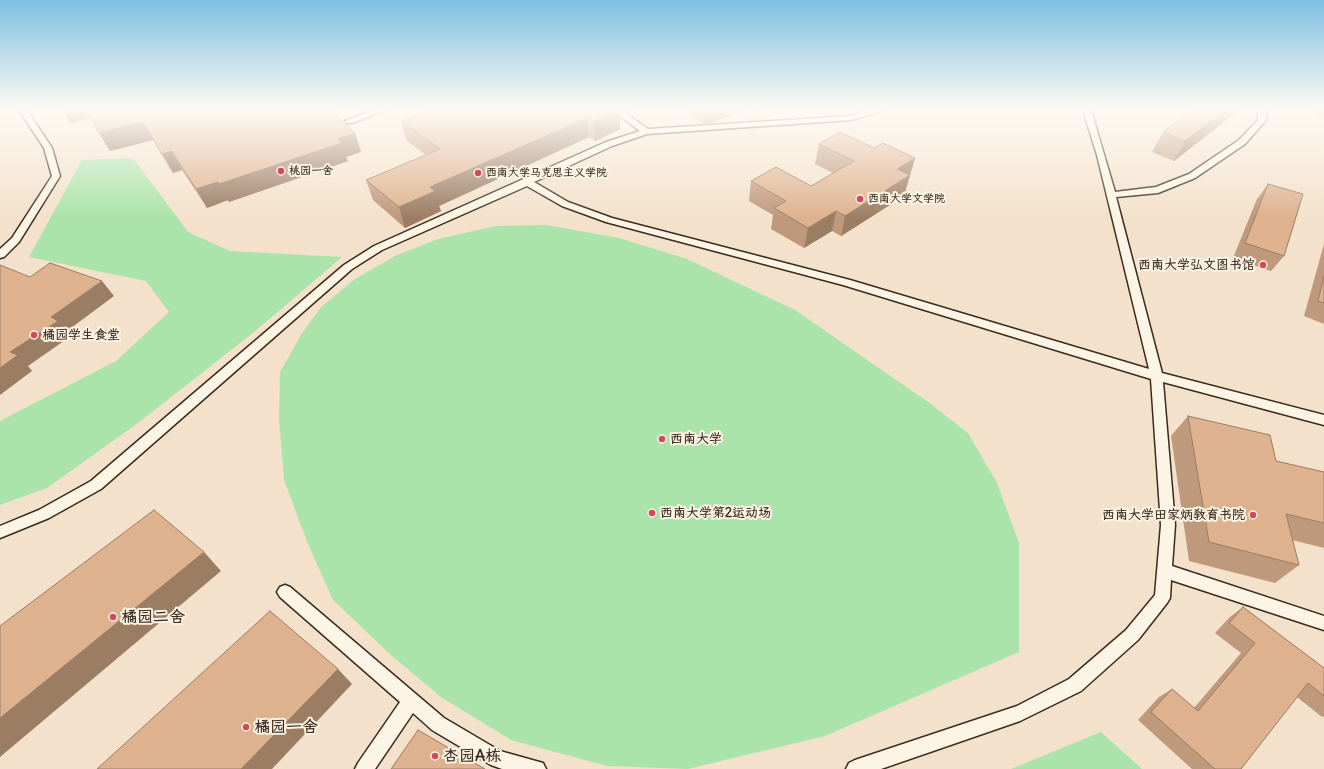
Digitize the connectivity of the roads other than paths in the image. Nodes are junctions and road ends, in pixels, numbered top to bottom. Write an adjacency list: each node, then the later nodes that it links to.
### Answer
1 (47, 146): 7 (lane)
2 (605, 146): 5 (lane)
3 (1097, 146): 6 (lane)
4 (1236, 146): 6 (lane)
5 (527, 182): 8 (lane); 10 (lane)
6 (1111, 195): 8 (lane)
7 (0, 255)
8 (1157, 376): 9 (lane); 11 (lane)
9 (1324, 420)
10 (0, 532)
11 (1165, 570): 13 (lane); 17 (lane)
12 (285, 592): 14 (lane)
13 (1324, 623)
14 (411, 701): 15 (lane); 16 (lane)
15 (364, 769)
16 (537, 769)
17 (855, 769)

